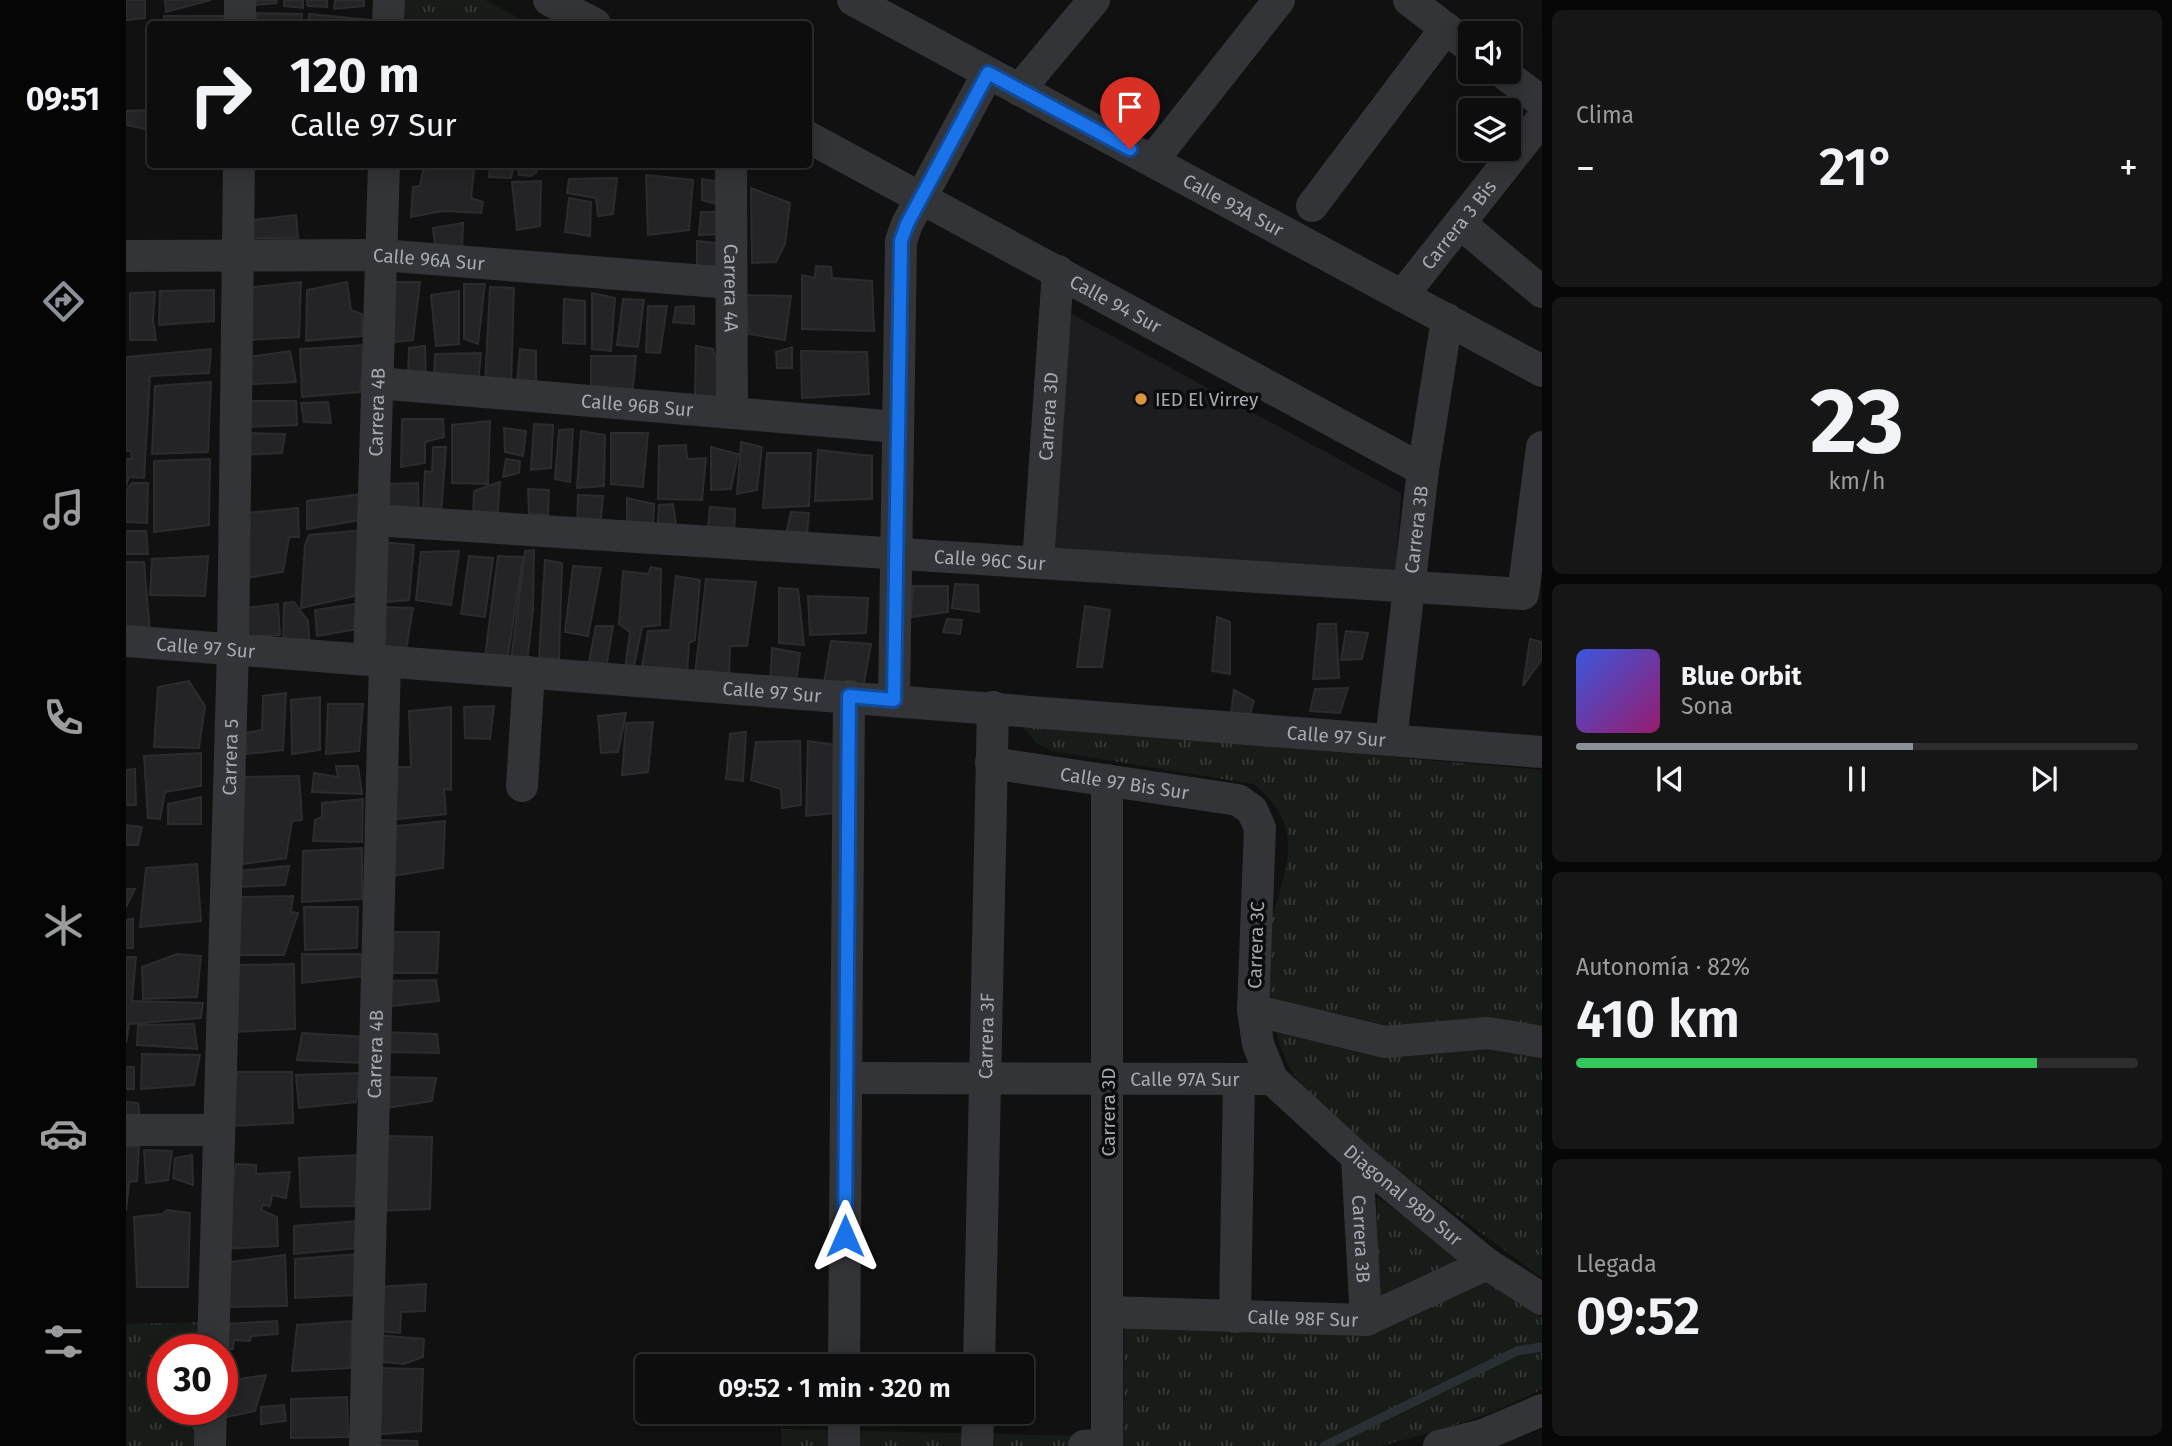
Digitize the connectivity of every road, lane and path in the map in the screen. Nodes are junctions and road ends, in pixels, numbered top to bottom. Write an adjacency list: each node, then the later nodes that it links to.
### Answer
1 (240, 0): 10 (street)
2 (389, 0): 11 (street)
3 (549, 0): 9 (street)
4 (853, 0): 8 (street, Calle 93A Sur)
5 (1094, 0): 15 (street)
6 (1279, 0): 19 (street)
7 (1409, 0): 12 (street)
8 (902, 11): 13 (street, Calle 93A Sur)
9 (591, 14)
10 (240, 21)
11 (388, 21)
12 (1458, 38): 24 (street)
13 (988, 73): 15 (street, Calle 93A Sur); 23 (street)
14 (1517, 84): 16 (street)
15 (1019, 90): 19 (street, Calle 93A Sur)
16 (1542, 103)
17 (1542, 120): 25 (street, Carrera 3 Bis)
18 (812, 139): 23 (street, Calle 94 Sur)
19 (1152, 160): 32 (street, Calle 93A Sur)
20 (239, 168): 28 (street, Carrera 5)
21 (384, 168): 26 (street, Carrera 4B)
22 (731, 168): 30 (street, Carrera 4A)
23 (921, 197): 29 (street, Calle 94 Sur); 37 (street)
24 (1312, 206)
25 (1461, 224): 31 (street); 32 (street, Carrera 3 Bis)
26 (381, 255): 28 (street, Calle 96A Sur); 30 (street, Calle 96A Sur); 35 (street, Carrera 4B)
27 (126, 256): 28 (street, Calle 96A Sur)
28 (239, 256): 45 (street, Carrera 5)
29 (1058, 271): 39 (street, Calle 94 Sur); 42 (street, Carrera 3D)
30 (731, 283): 36 (street, Carrera 4A)
31 (1542, 292)
32 (1402, 296): 33 (street, Calle 93A Sur)
33 (1447, 319): 34 (street, Calle 93A Sur); 39 (street, Carrera 3B)
34 (1542, 371)
35 (377, 383): 36 (street, Calle 96B Sur); 40 (street, Carrera 4B)
36 (732, 413): 37 (street, Calle 96B Sur)
37 (898, 427): 41 (street)
38 (1542, 447): 43 (street, Calle 96C Sur)
39 (1423, 470): 43 (street, Carrera 3B)
40 (373, 520): 41 (street, Calle 96C Sur); 46 (street, Carrera 4B)
41 (896, 554): 42 (street, Calle 96C Sur); 49 (street)
42 (1038, 563): 43 (street, Calle 96C Sur)
43 (1409, 587): 51 (street, Carrera 3B)
44 (126, 640): 45 (street, Calle 97 Sur)
45 (233, 649): 46 (street, Calle 97 Sur); 65 (street, Carrera 5)
46 (377, 660): 47 (street, Calle 97 Sur); 83 (street, Carrera 4B)
47 (530, 672): 48 (street, Calle 97 Sur); 55 (street)
48 (849, 696): 49 (street, Calle 97 Sur); 59 (street)
49 (894, 700): 50 (street, Calle 97 Sur)
50 (993, 708): 51 (street, Calle 97 Sur); 53 (street, Carrera 3F)
51 (1391, 740): 52 (street, Calle 97 Sur)
52 (1542, 752)
53 (991, 763): 54 (street, Calle 97 Bis Sur); 60 (street, Carrera 3F)
54 (1107, 780): 56 (street, Calle 97 Bis Sur); 61 (street, Carrera 3D)
55 (522, 786)
56 (1252, 810): 57 (street, Carrera 3C)
57 (1253, 1010): 58 (street); 63 (street, Carrera 3C)
58 (1542, 1042)
59 (847, 1078): 60 (street, Calle 97A Sur); 73 (street)
60 (985, 1079): 61 (street, Calle 97A Sur); 74 (street, Carrera 3F)
61 (1108, 1079): 62 (street, Calle 97A Sur); 69 (street, Carrera 3D)
62 (1239, 1079): 63 (street, Calle 97A Sur); 70 (street)
63 (1272, 1079): 66 (street, Diagonal 98D Sur)
64 (126, 1130): 65 (street)
65 (219, 1130): 72 (street, Carrera 5)
66 (1357, 1157): 67 (street, Diagonal 98D Sur); 71 (street, Carrera 3B)
67 (1488, 1264): 68 (street, Diagonal 98D Sur); 71 (street, Calle 98F Sur)
68 (1542, 1299)
69 (1107, 1311): 70 (street, Calle 98F Sur); 81 (street, Carrera 3D)
70 (1235, 1317): 71 (street, Calle 98F Sur)
71 (1366, 1320)
72 (213, 1334)
73 (844, 1354)
74 (979, 1354)
75 (1542, 1410): 79 (street)
76 (844, 1424): 80 (street)
77 (978, 1424): 84 (street)
78 (211, 1425): 82 (street)
79 (1490, 1441): 85 (street)
80 (844, 1445)
81 (1095, 1445)
82 (210, 1446)
83 (365, 1446)
84 (977, 1446)
85 (1439, 1446)

